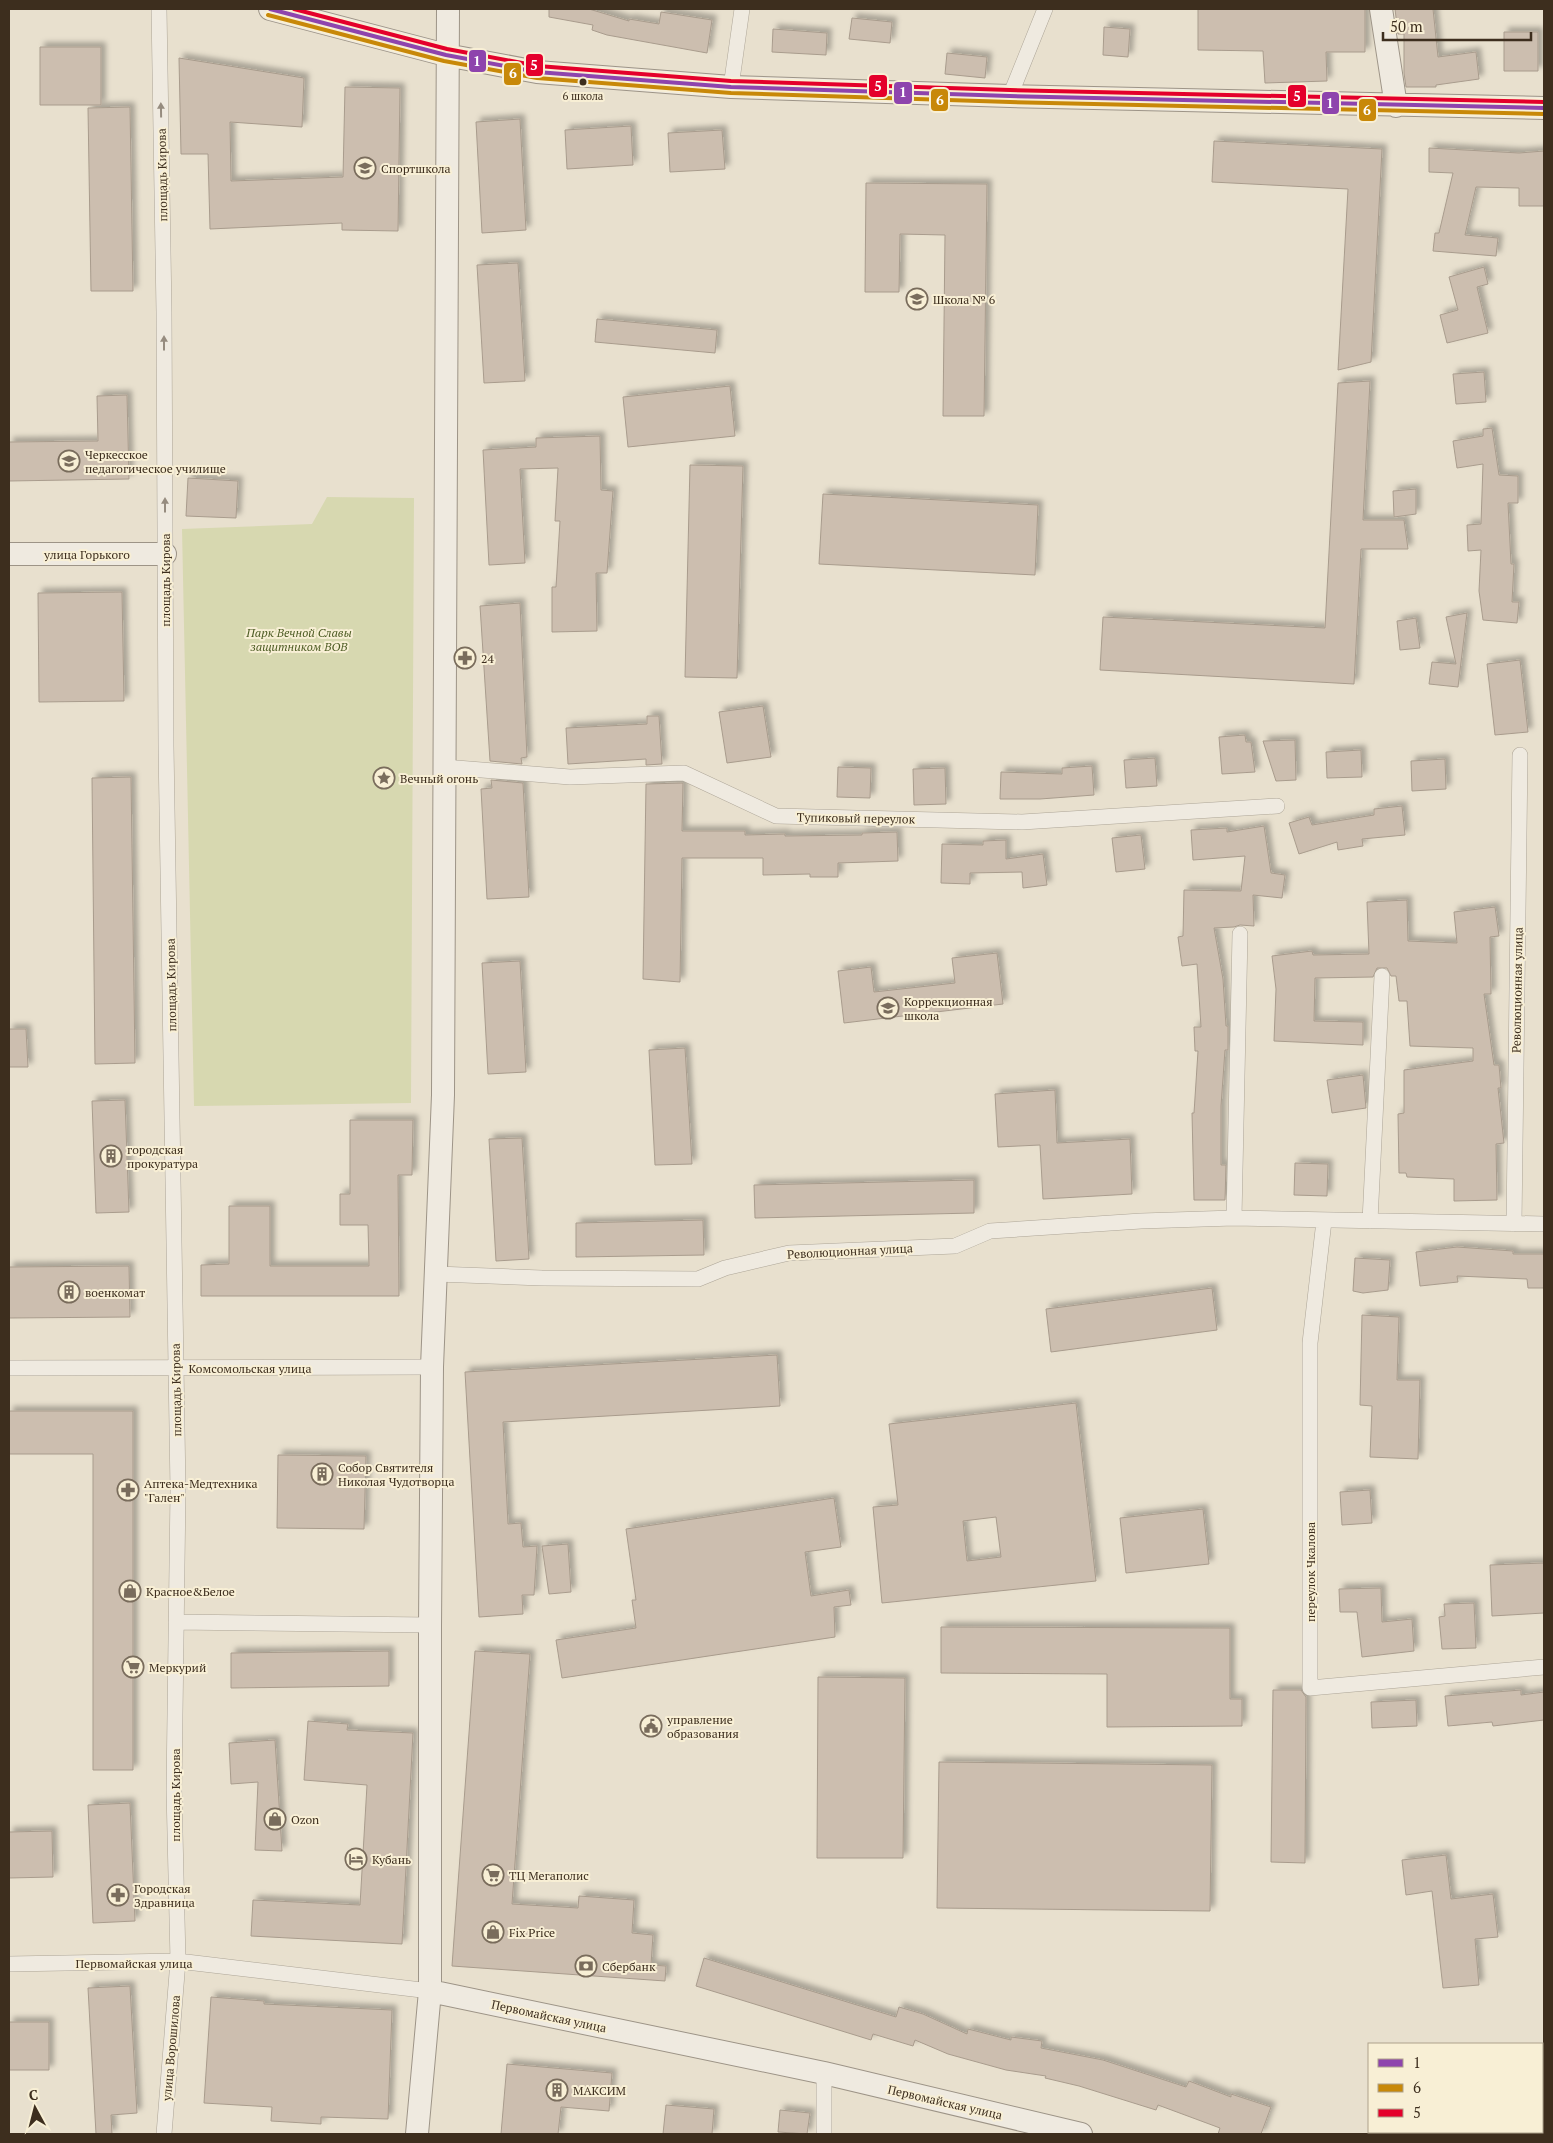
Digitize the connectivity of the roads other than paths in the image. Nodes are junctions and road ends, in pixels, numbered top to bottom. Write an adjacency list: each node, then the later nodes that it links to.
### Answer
1 (159, 9): 13 (street, площадь Кирова, one-way to 1)
2 (270, 9): 7 (main road)
3 (448, 9): 7 (main road)
4 (742, 9): 8 (street)
5 (1045, 9): 9 (street)
6 (1381, 9): 10 (main road)
7 (446, 55): 8 (main road); 15 (main road)
8 (731, 87): 9 (main road)
9 (1010, 96): 10 (main road)
10 (1396, 106): 11 (main road)
11 (1544, 108)
12 (9, 554): 13 (main road, улица Горького)
13 (165, 554): 27 (street, площадь Кирова)
14 (1520, 756): 22 (street, Революционная улица)
15 (444, 767): 16 (street, Тупиковый переулок); 24 (main road)
16 (1277, 806)
17 (1240, 934): 19 (street)
18 (1382, 976): 21 (street)
19 (1234, 1218): 20 (street, Революционная улица); 24 (street, Революционная улица)
20 (1324, 1221): 21 (street, Революционная улица); 30 (street, переулок Чкалова)
21 (1370, 1221): 22 (street, Революционная улица)
22 (1514, 1224): 23 (street, Революционная улица)
23 (1544, 1224)
24 (436, 1274): 25 (main road)
25 (432, 1367): 27 (street, Комсомольская улица); 29 (main road)
26 (9, 1368): 27 (street, Комсомольская улица)
27 (175, 1368): 28 (street, площадь Кирова)
28 (176, 1622): 29 (street); 31 (street, площадь Кирова)
29 (430, 1625): 33 (main road)
30 (1544, 1668)
31 (178, 1962): 32 (street, Первомайская улица); 33 (street, Первомайская улица); 35 (street, улица Ворошилова)
32 (9, 1964)
33 (430, 1991): 34 (main road, Первомайская улица); 36 (main road)
34 (824, 2073): 37 (street); 38 (main road, Первомайская улица)
35 (164, 2134)
36 (417, 2134)
37 (824, 2134)
38 (1081, 2134)

